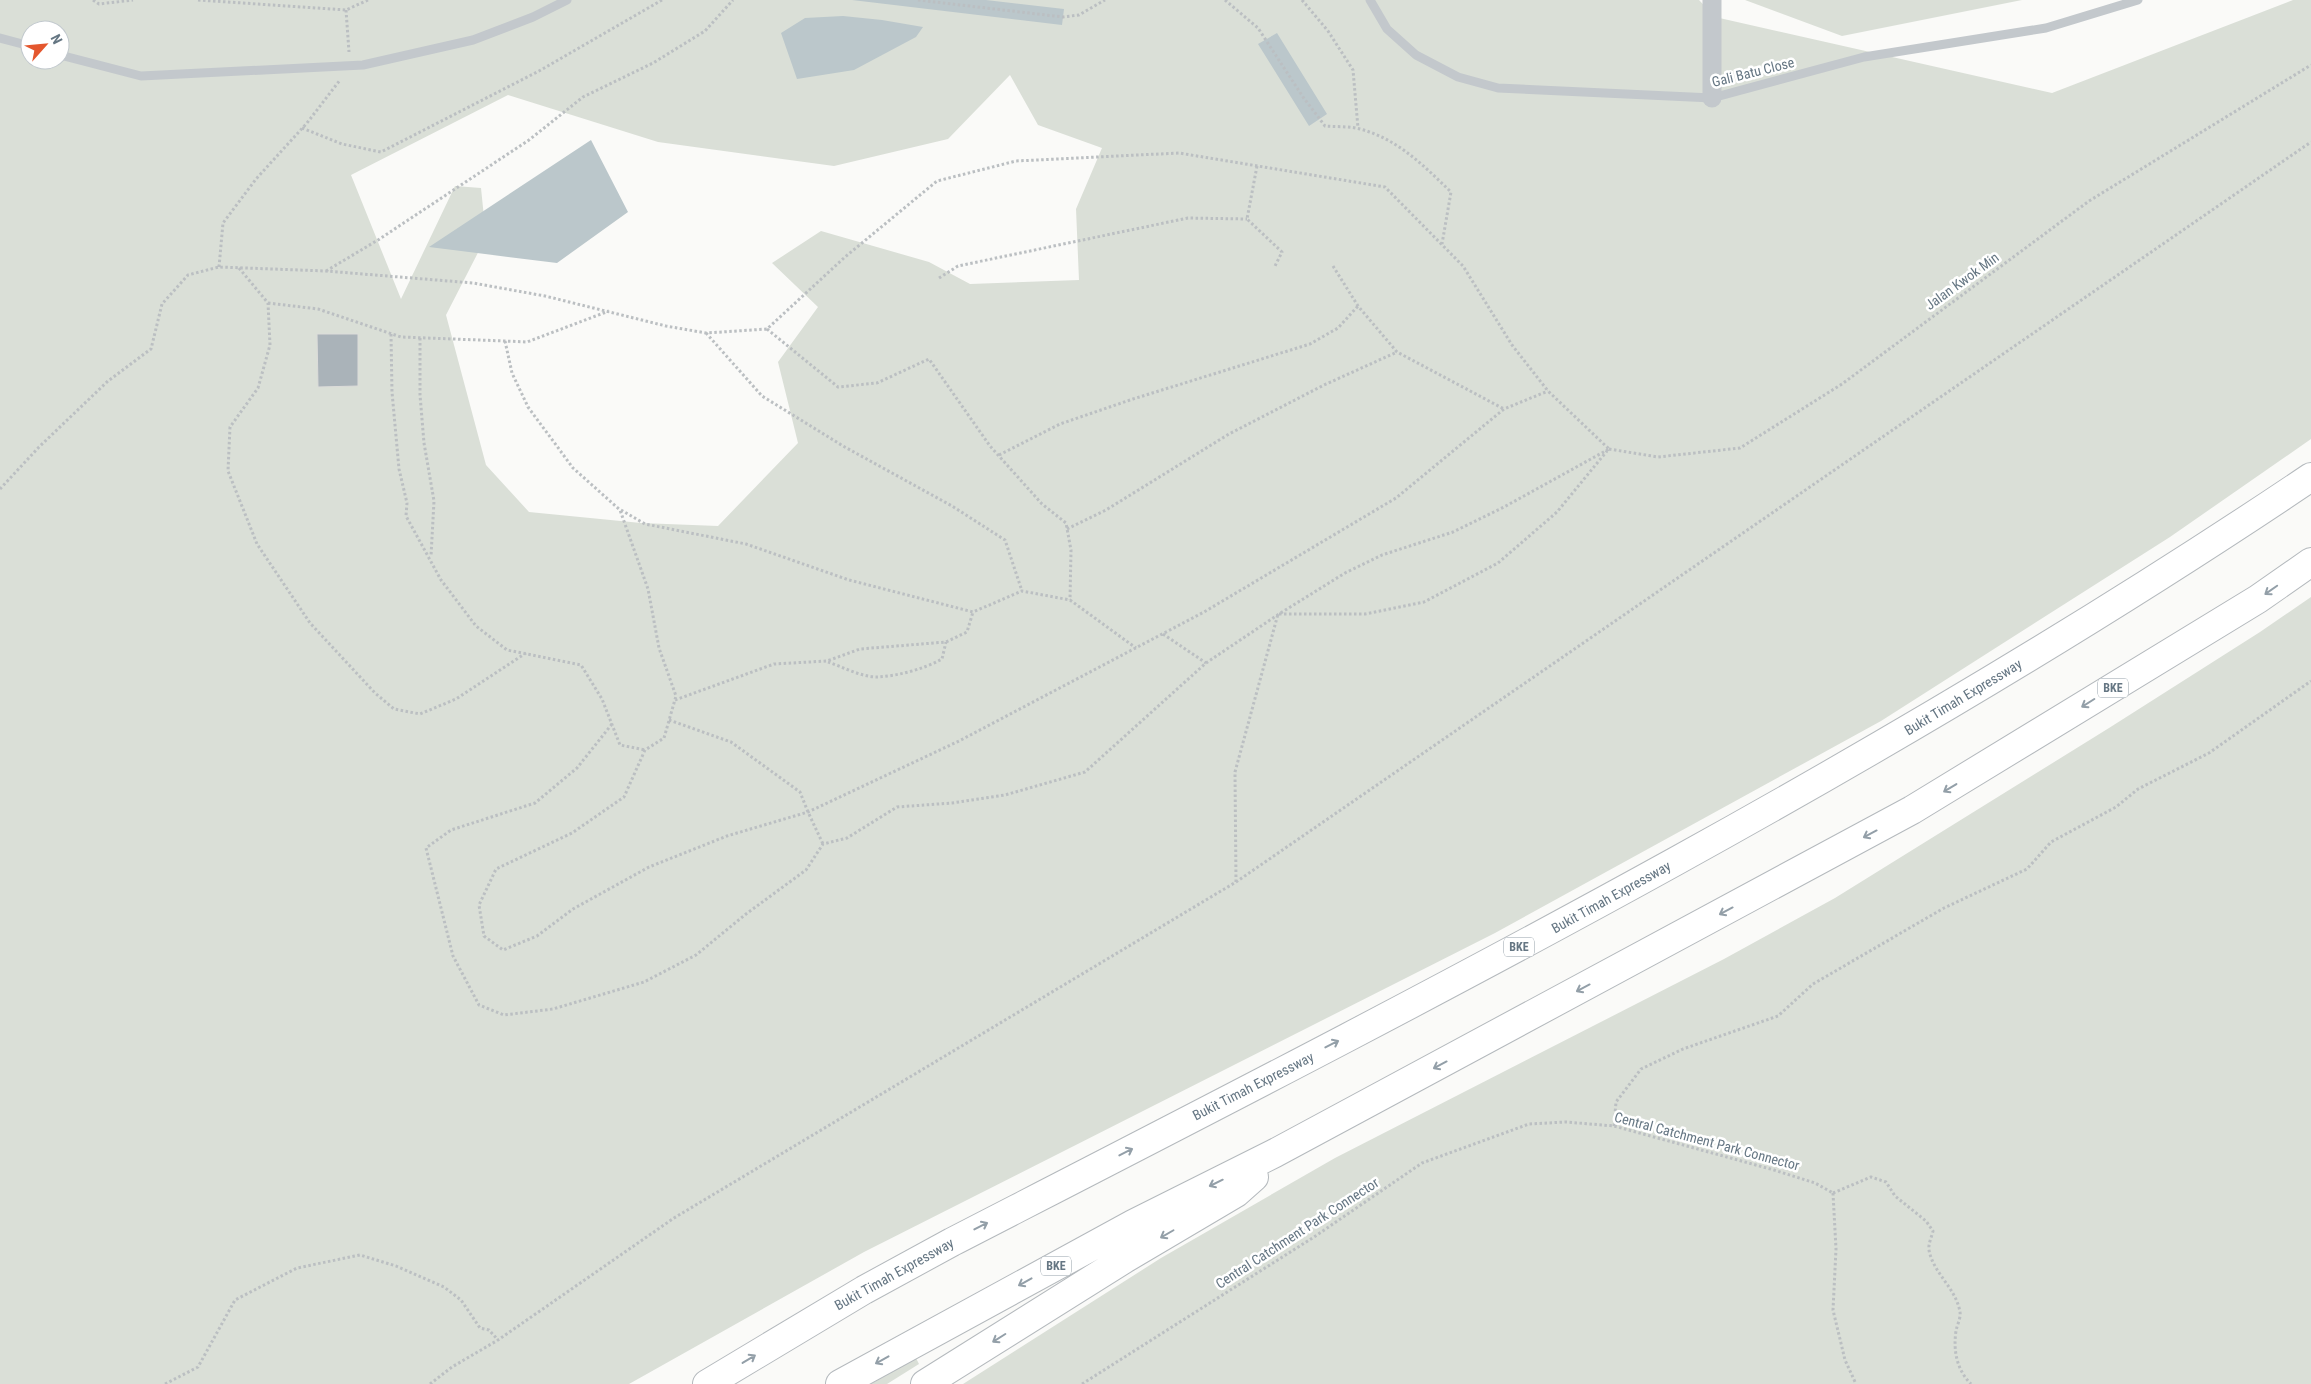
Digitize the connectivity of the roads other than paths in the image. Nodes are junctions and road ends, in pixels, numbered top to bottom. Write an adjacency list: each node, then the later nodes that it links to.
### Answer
1 (568, 0): 7 (lane)
2 (1370, 0): 8 (lane, Gali Batu Close)
3 (1712, 0): 8 (street)
4 (2138, 0): 8 (lane, Gali Batu Close)
5 (0, 38): 6 (lane)
6 (20, 43)
7 (70, 58)
8 (1712, 98)
9 (2311, 477): 12 (highway, Bukit Timah Expressway / BKE, one-way to 9)
10 (2311, 562): 11 (highway, BKE, one-way to 11)
11 (1275, 1153): 13 (highway, BKE, one-way to 13); 14 (highway, one-way to 14)
12 (707, 1384)
13 (840, 1384)
14 (925, 1384)

